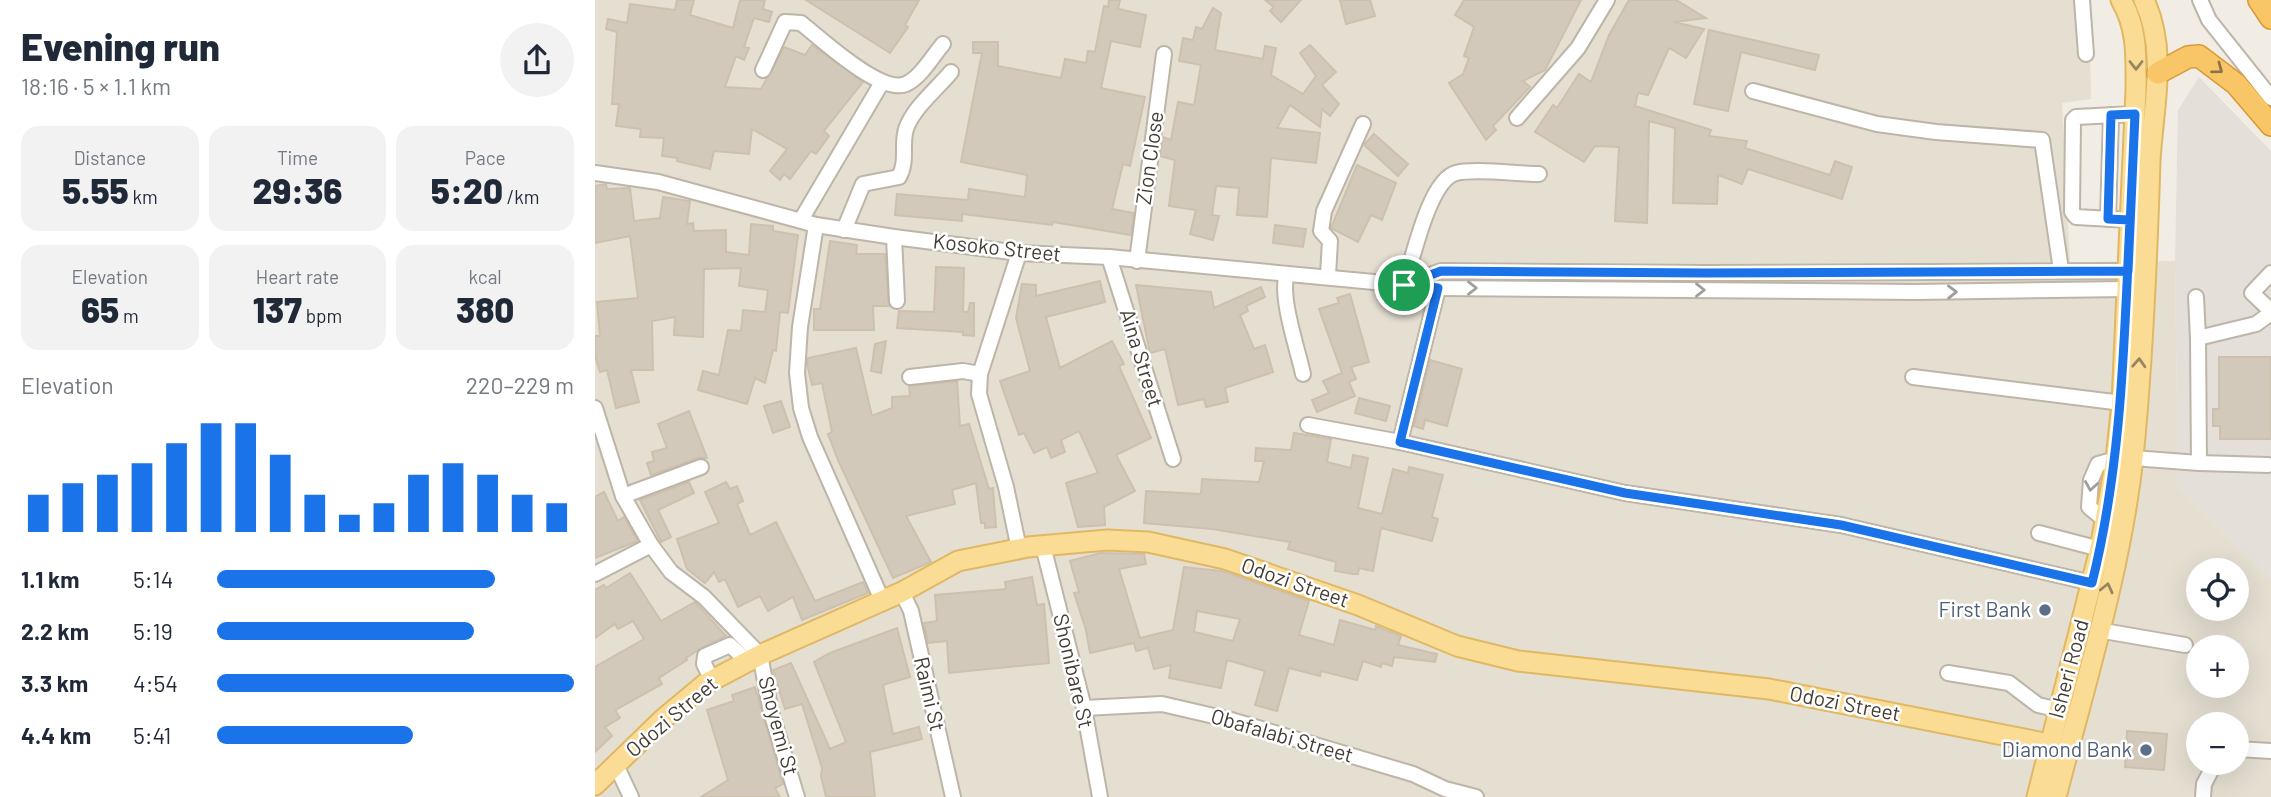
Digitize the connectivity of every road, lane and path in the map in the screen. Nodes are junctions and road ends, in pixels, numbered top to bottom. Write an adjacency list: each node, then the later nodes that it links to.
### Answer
1 (1607, 0): 21 (street)
2 (2082, 0): 12 (street)
3 (2121, 0): 19 (main road, Isheri Road, one-way to 19)
4 (2144, 0): 15 (main road, Isheri Road)
5 (2190, 0): 9 (street)
6 (2200, 0): 9 (street)
7 (2259, 0): 8 (highway)
8 (2271, 18)
9 (2209, 20): 18 (street)
10 (943, 44): 16 (street)
11 (1164, 54): 34 (street, Zion Close)
12 (2086, 54)
13 (763, 70): 16 (street)
14 (951, 72): 30 (street)
15 (2158, 73): 23 (highway, one-way to 23); 57 (main road, Isheri Road, one-way to 15)
16 (881, 84): 27 (street)
17 (1753, 91): 35 (street)
18 (2271, 98)
19 (2135, 114): 20 (street); 28 (main road, Isheri Road)
20 (2111, 115): 26 (street); 26 (street)
21 (1517, 118)
22 (1363, 124): 39 (street)
23 (2271, 125)
24 (595, 173): 27 (street, Kosoko Street)
25 (1539, 174): 41 (street)
26 (2108, 219): 28 (street)
27 (801, 220): 29 (street, Kosoko Street)
28 (2130, 220): 40 (main road, Isheri Road)
29 (816, 225): 30 (street, Kosoko Street); 70 (street)
30 (844, 230): 31 (street, Kosoko Street)
31 (894, 237): 32 (street, Kosoko Street); 45 (street)
32 (1019, 253): 33 (street, Kosoko Street); 48 (street)
33 (1109, 257): 34 (street, Kosoko Street); 56 (street, Aina Street)
34 (1136, 261): 38 (street, Kosoko Street)
35 (2060, 270): 36 (street, Kosoko Street); 40 (street, Kosoko Street)
36 (1916, 272): 41 (street, Kosoko Street); 43 (street)
37 (2271, 273): 46 (street)
38 (1287, 274): 39 (street, Kosoko Street); 49 (street)
39 (1328, 275): 41 (street, Kosoko Street)
40 (2128, 280): 43 (street, Kosoko Street, one-way to 40); 52 (main road, Isheri Road)
41 (1404, 285): 42 (street, Kosoko Street)
42 (1438, 288): 43 (street, Kosoko Street, one-way to 43); 55 (street)
43 (1916, 292)
44 (2196, 297): 47 (street)
45 (897, 301)
46 (2271, 312): 47 (street)
47 (2198, 338): 58 (street)
48 (980, 374): 50 (street); 65 (street)
49 (1303, 374)
50 (910, 377)
51 (1913, 377): 52 (street)
52 (2122, 403): 57 (main road, Isheri Road)
53 (595, 408): 61 (street)
54 (1308, 425): 55 (street)
55 (1400, 442): 68 (street)
56 (1173, 459)
57 (2124, 459): 58 (street); 66 (main road, Isheri Road, one-way to 66); 71 (main road, Isheri Road, one-way to 57)
58 (2199, 463): 59 (street)
59 (2269, 466)
60 (701, 467): 61 (street)
61 (623, 496): 63 (street)
62 (2039, 533): 66 (street)
63 (651, 545): 67 (street); 73 (street)
64 (1043, 546): 65 (main road, Odozi Street); 75 (street, Shonibare St); 77 (main road, Odozi Street)
65 (1019, 549): 69 (main road, Odozi Street)
66 (2100, 549): 68 (main road, Isheri Road)
67 (595, 574)
68 (2092, 583): 76 (main road, Isheri Road)
69 (902, 592): 70 (main road, Odozi Street); 86 (street, Raimi St)
70 (882, 600): 73 (main road, Odozi Street)
71 (2098, 630): 72 (street); 90 (main road, Isheri Road)
72 (2185, 645)
73 (754, 659): 80 (main road, Odozi Street); 85 (street, Shoyemi St)
74 (1948, 673): 76 (street)
75 (1084, 708): 83 (street, Obafalabi Street); 87 (street, Shonibare St)
76 (2060, 710): 77 (main road, Isheri Road)
77 (2049, 744): 89 (main road, Isheri Road)
78 (2249, 750): 79 (street)
79 (2271, 751)
80 (616, 765): 82 (main road, Odozi Street); 84 (street)
81 (2209, 775): 91 (street)
82 (595, 785)
83 (1443, 793): 88 (street, Obafalabi Street)
84 (631, 797)
85 (797, 797)
86 (953, 797)
87 (1100, 797)
88 (1476, 797)
89 (2037, 797)
90 (2056, 797)
91 (2203, 797)

